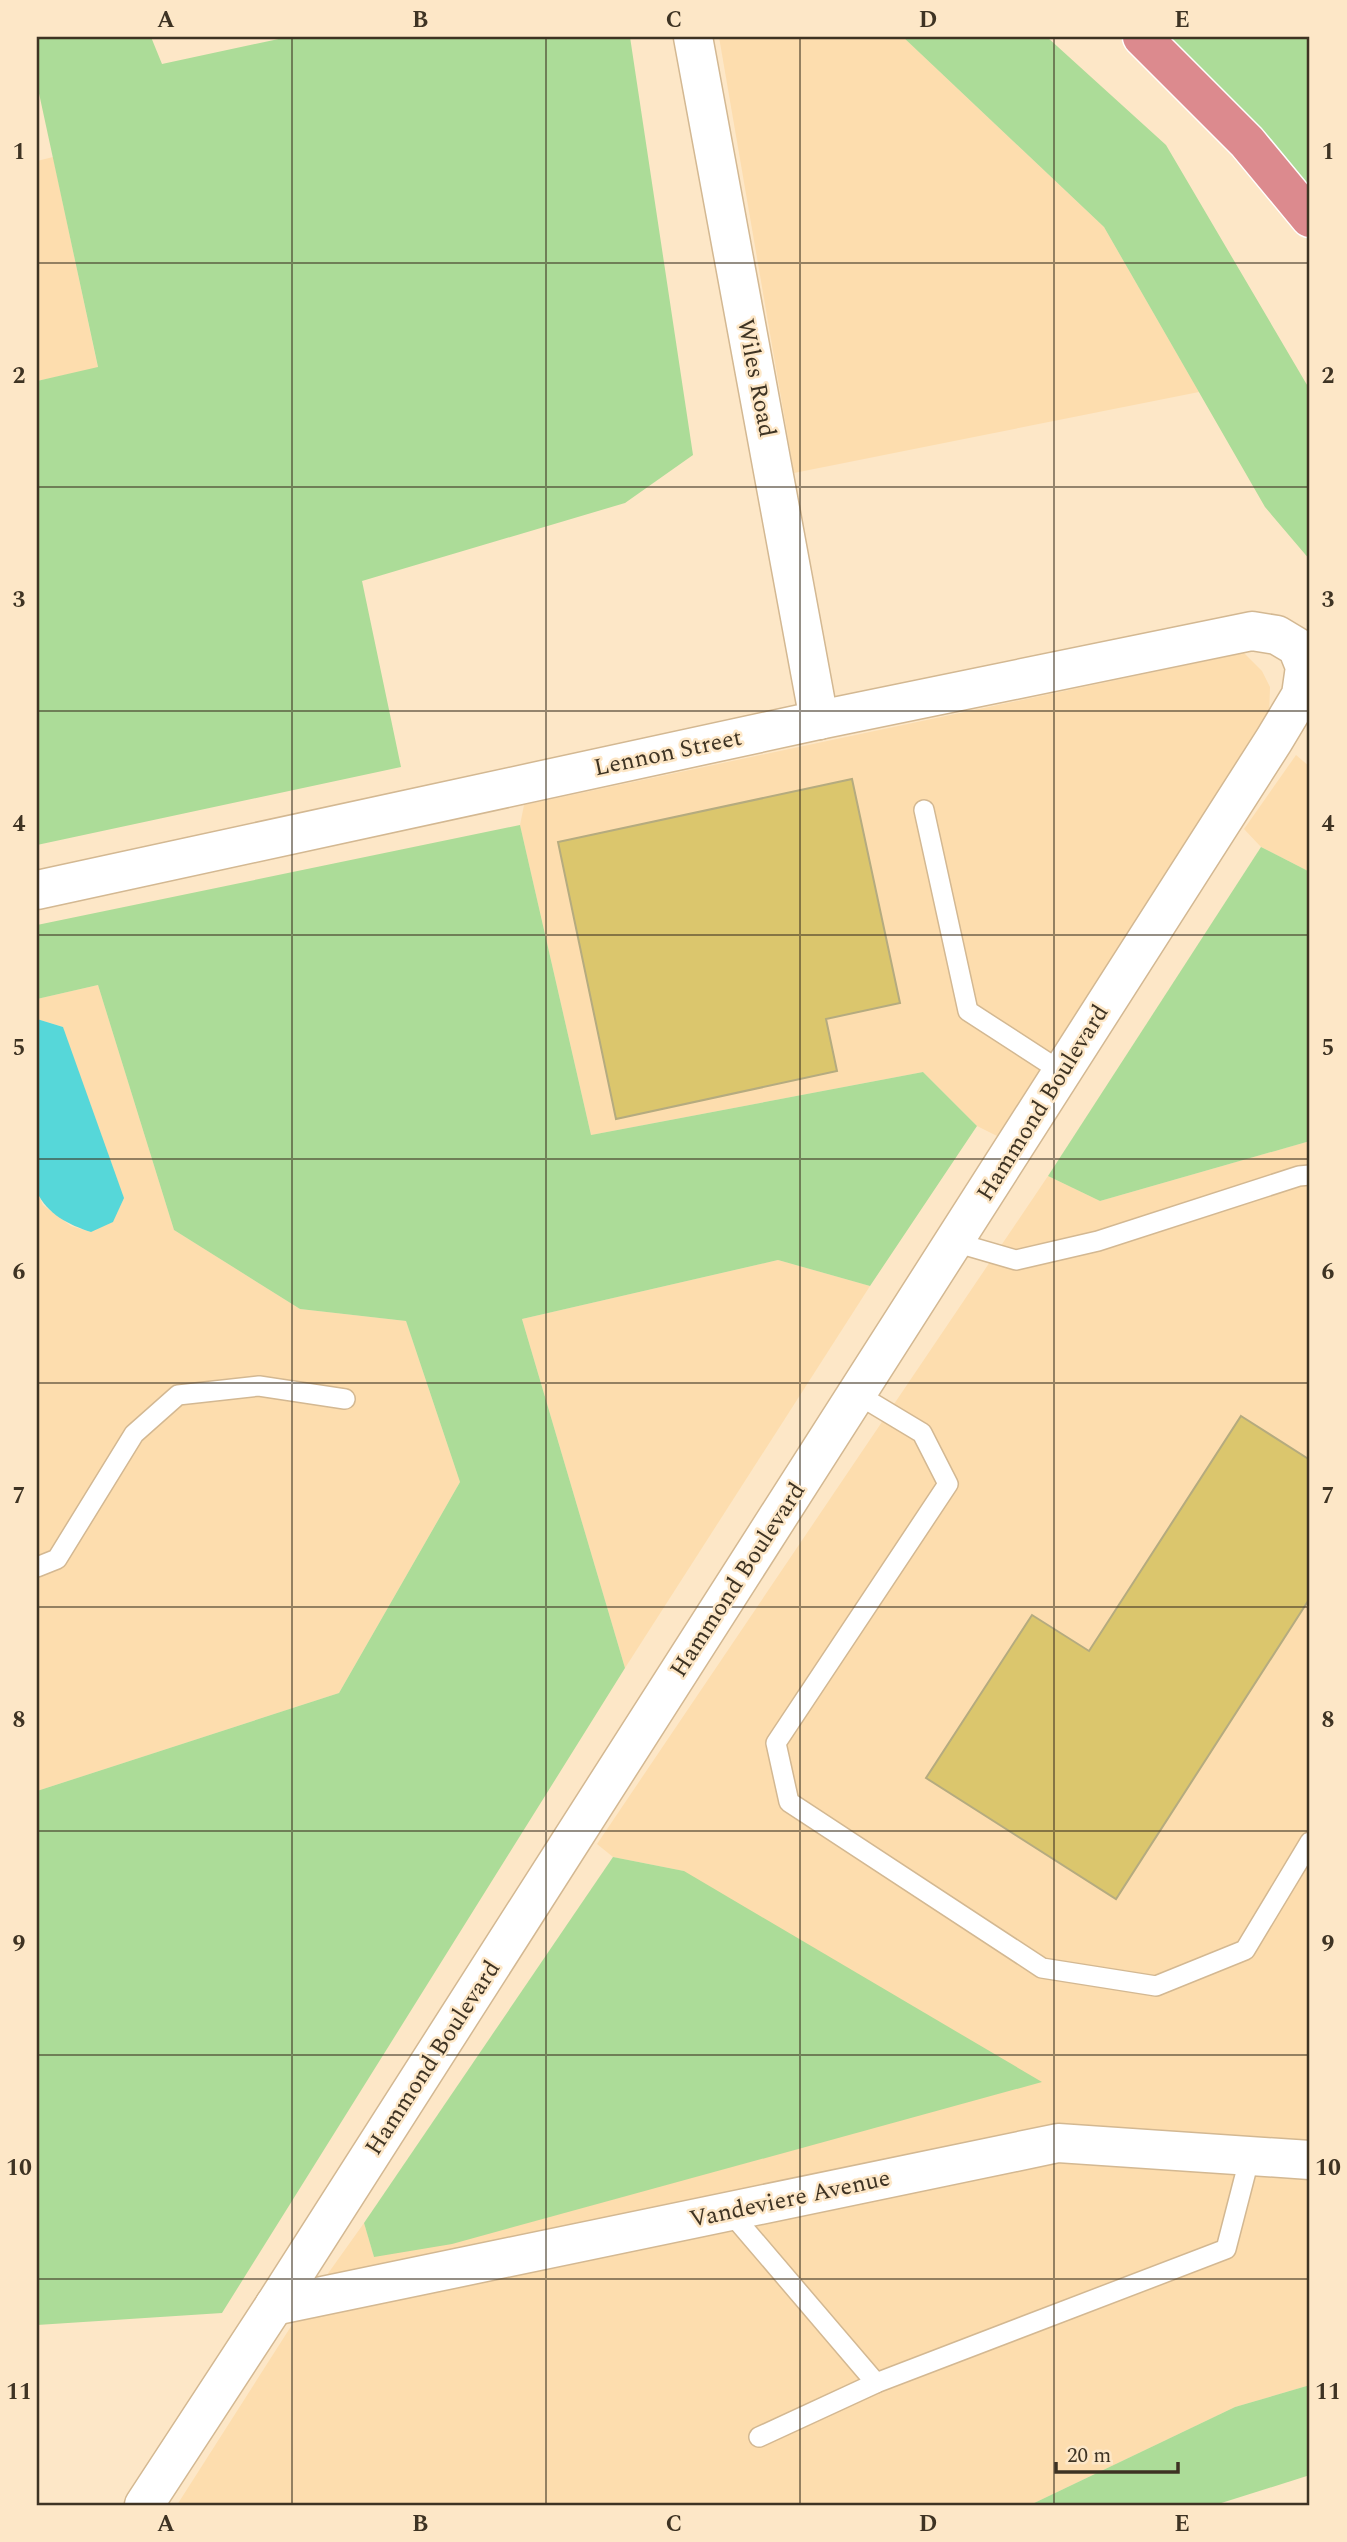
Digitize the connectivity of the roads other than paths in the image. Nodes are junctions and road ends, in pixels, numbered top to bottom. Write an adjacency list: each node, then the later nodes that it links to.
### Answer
1 (692, 37): 5 (street, Wiles Road)
2 (1142, 37): 3 (highway)
3 (1310, 218)
4 (1297, 647): 5 (street, Lennon Street); 8 (street, Hammond Boulevard)
5 (819, 720): 7 (street, Lennon Street)
6 (924, 810): 8 (lane)
7 (37, 890)
8 (1062, 1072): 10 (street, Hammond Boulevard)
9 (1310, 1175): 10 (lane)
10 (954, 1242): 11 (street, Hammond Boulevard)
11 (857, 1394): 14 (lane); 18 (street, Hammond Boulevard)
12 (345, 1399): 13 (lane)
13 (37, 1567)
14 (1310, 1842)
15 (1250, 2156): 16 (street, Vandeviere Avenue); 17 (street, Vandeviere Avenue); 19 (lane)
16 (1310, 2160)
17 (730, 2212): 18 (street, Vandeviere Avenue); 19 (lane)
18 (274, 2306): 21 (street, Hammond Boulevard)
19 (876, 2382): 20 (lane)
20 (759, 2437)
21 (144, 2505)

